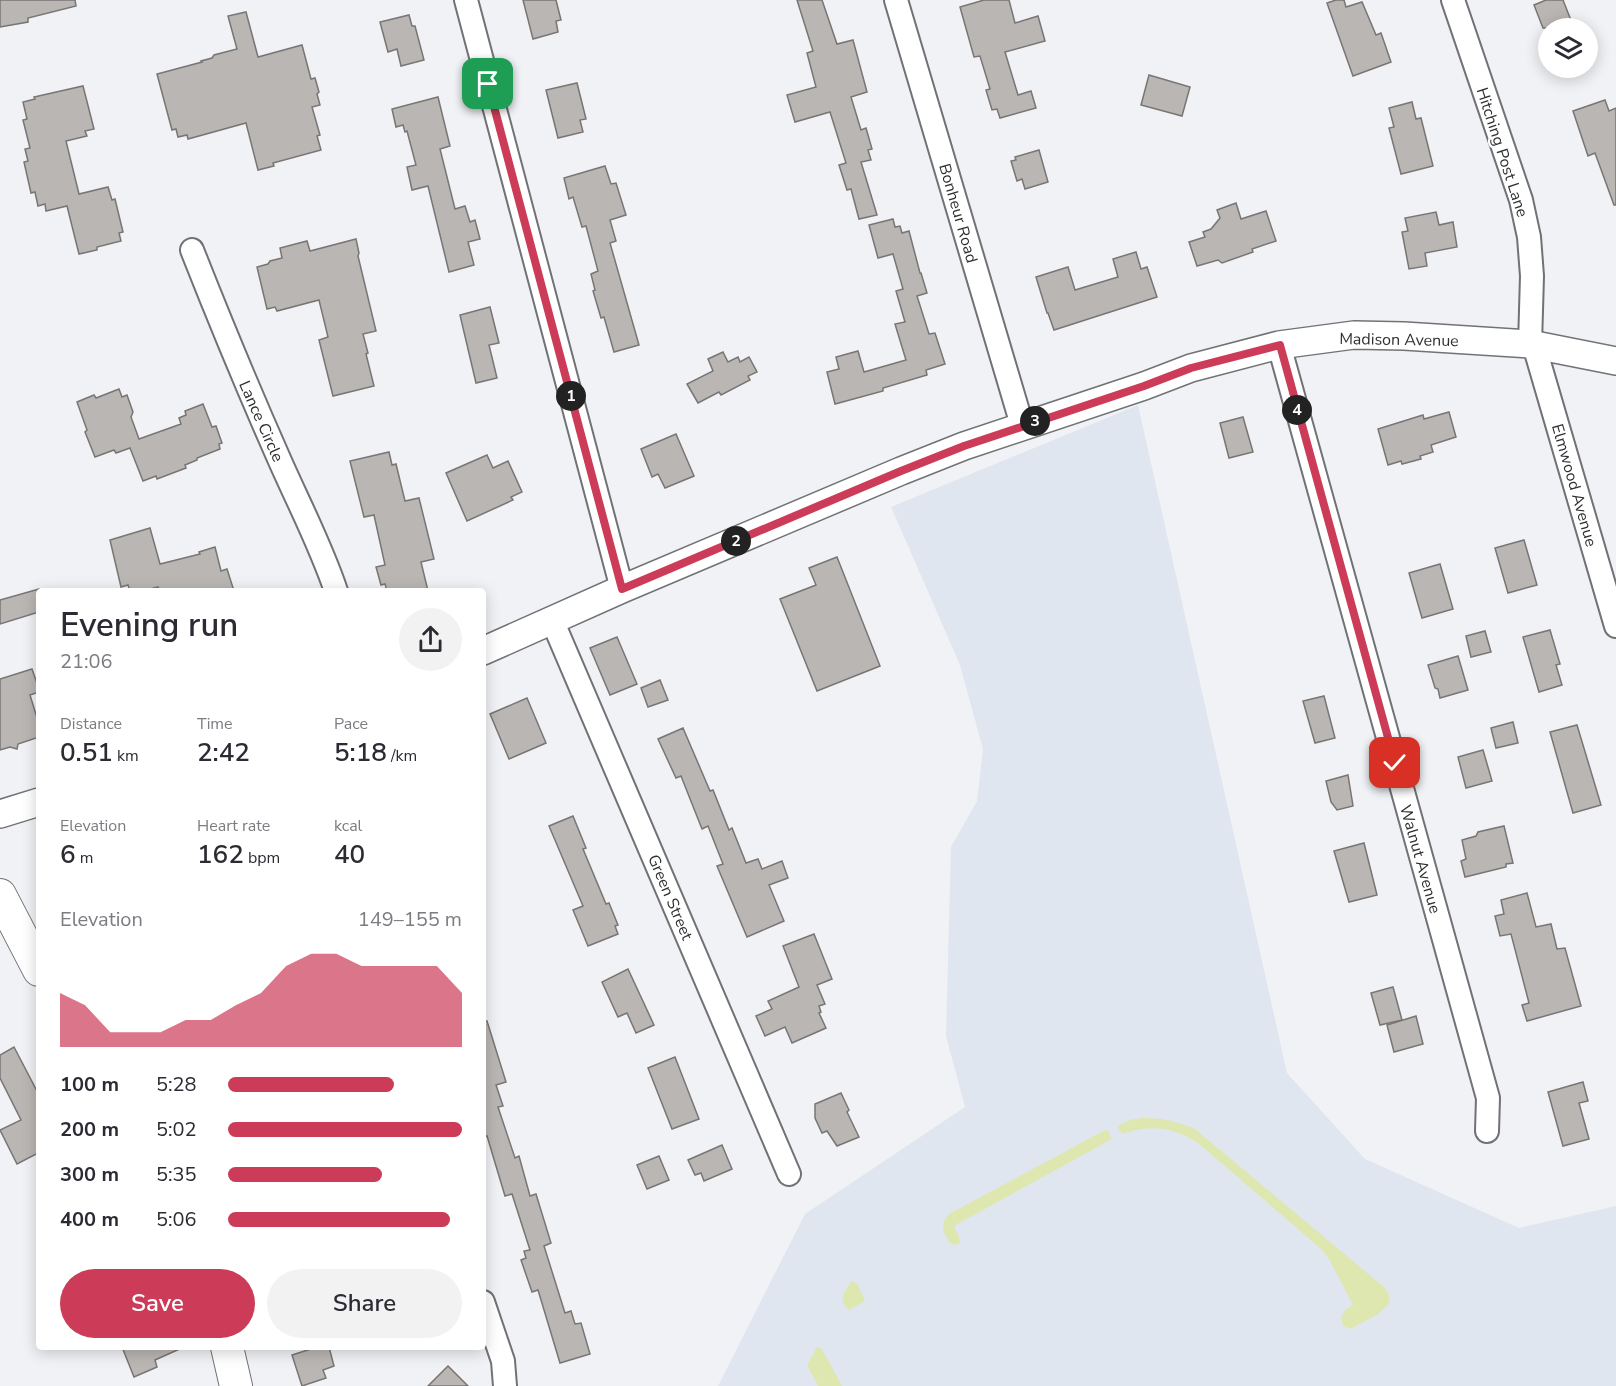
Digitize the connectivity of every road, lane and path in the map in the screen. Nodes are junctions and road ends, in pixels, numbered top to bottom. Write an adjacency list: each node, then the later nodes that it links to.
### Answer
1 (466, 0): 10 (street)
2 (896, 0): 8 (street, Bonheur Road)
3 (1453, 0): 5 (street, Hitching Post Lane)
4 (192, 250): 9 (street, Lance Circle)
5 (1532, 344): 6 (street, Madison Avenue); 7 (street, Madison Avenue); 12 (street, Elmwood Avenue)
6 (1280, 345): 8 (street, Madison Avenue); 18 (street, Walnut Avenue)
7 (1616, 361)
8 (1022, 425): 10 (street, Madison Avenue)
9 (335, 588)
10 (622, 589): 11 (street, Madison Avenue)
11 (552, 620): 13 (street, Madison Avenue); 19 (street, Green Street)
12 (1616, 626)
13 (486, 650)
14 (36, 803): 15 (street)
15 (0, 814)
16 (0, 895): 17 (main road)
17 (36, 964)
18 (1487, 1131)
19 (789, 1174)
20 (486, 1311): 23 (street)
21 (228, 1350): 22 (main road)
22 (236, 1386)
23 (505, 1386)

